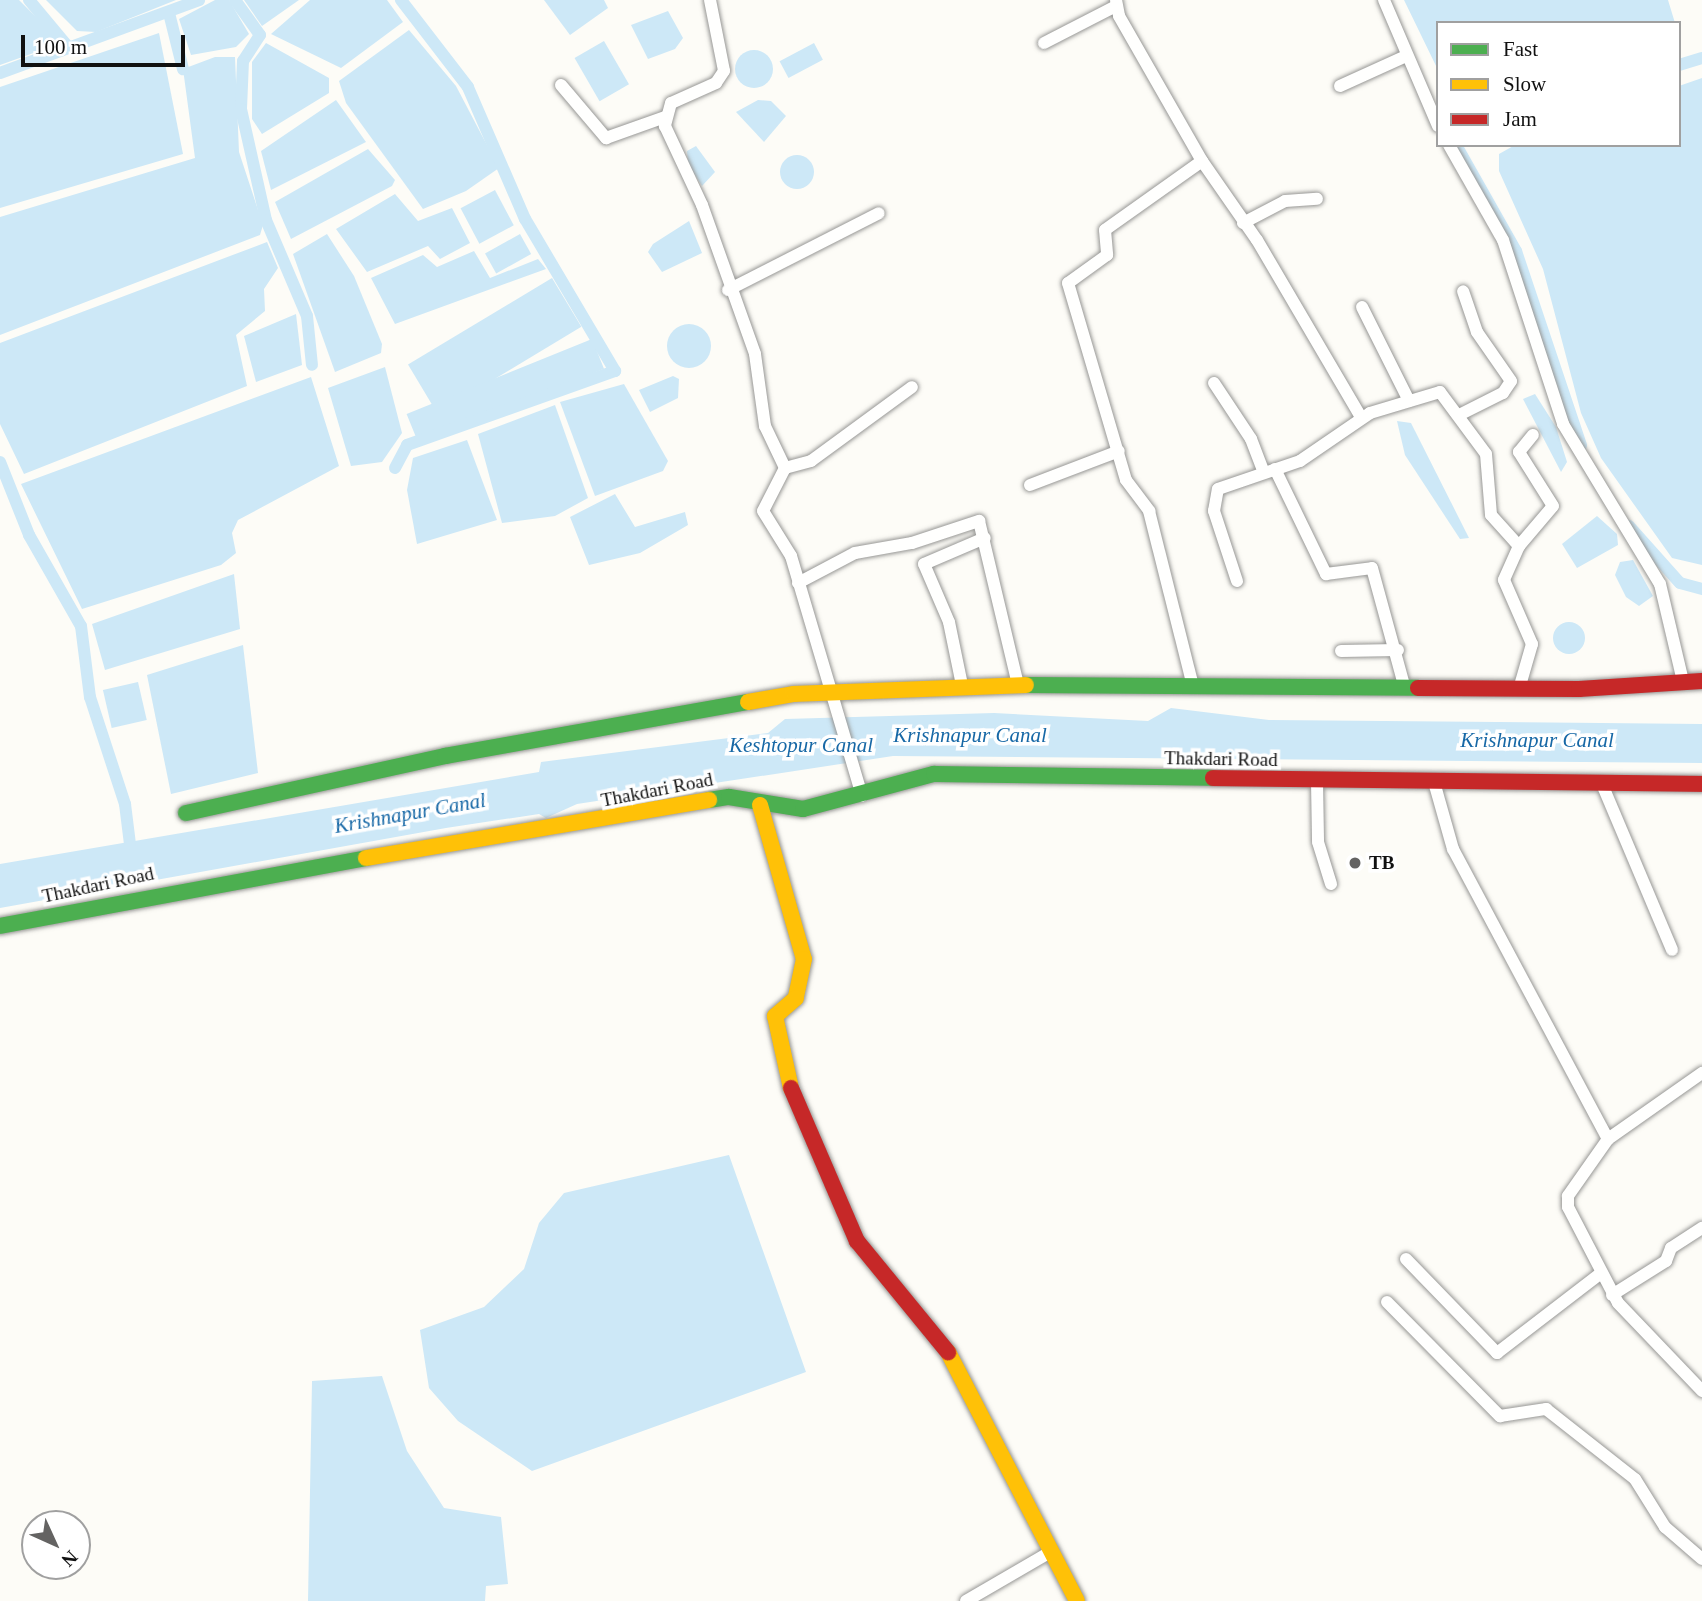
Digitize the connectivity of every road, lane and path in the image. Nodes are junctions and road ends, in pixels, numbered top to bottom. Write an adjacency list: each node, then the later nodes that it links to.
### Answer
1 (710, 0): 8 (street)
2 (1384, 0): 5 (street)
3 (1116, 3): 4 (street); 11 (street)
4 (1044, 43)
5 (1406, 56): 7 (street); 9 (street)
6 (561, 85): 8 (street)
7 (1340, 86)
8 (666, 117): 15 (street)
9 (1436, 122)
10 (1450, 147): 34 (street)
11 (1202, 161): 14 (street); 24 (street)
12 (1317, 198): 14 (street)
13 (879, 213): 15 (street)
14 (1243, 223): 22 (street)
15 (728, 290): 25 (street)
16 (1463, 291): 21 (street)
17 (1362, 307): 20 (street)
18 (1214, 383): 26 (street)
19 (912, 387): 25 (street)
20 (1409, 401): 21 (street); 22 (street)
21 (1461, 414): 29 (street)
22 (1361, 417): 26 (street)
23 (1533, 435): 29 (street)
24 (1119, 451): 27 (street); 39 (street)
25 (785, 468): 31 (street)
26 (1269, 471): 30 (street); 32 (street)
27 (1030, 485)
28 (985, 538): 31 (street); 36 (street); 37 (street)
29 (1519, 546): 40 (street)
30 (1237, 581)
31 (798, 583): 41 (street)
32 (1398, 650): 33 (street); 38 (street)
33 (1340, 652)
34 (1683, 681): 35 (street); 40 (street)
35 (1702, 681)
36 (962, 685): 37 (street); 41 (street)
37 (1018, 685): 39 (street)
38 (1404, 685): 39 (street); 40 (street)
39 (1193, 686)
40 (1519, 689)
41 (834, 702): 46 (street); 48 (street)
42 (1317, 782): 43 (street, Thakdari Road); 46 (street, Thakdari Road); 49 (street)
43 (1434, 782): 44 (street, Thakdari Road); 53 (street)
44 (1602, 784): 45 (street, Thakdari Road); 51 (street)
45 (1702, 784)
46 (862, 796): 47 (street, Thakdari Road)
47 (760, 806): 50 (street, Thakdari Road); 60 (street)
48 (186, 813)
49 (1331, 884)
50 (0, 926)
51 (1672, 950)
52 (1702, 1073): 53 (street)
53 (1608, 1139): 56 (street)
54 (1702, 1228): 57 (street)
55 (1406, 1259): 56 (street)
56 (1600, 1274): 57 (street)
57 (1612, 1295): 59 (street)
58 (1387, 1302): 61 (street)
59 (1702, 1391)
60 (1052, 1551): 62 (street); 63 (street)
61 (1702, 1559)
62 (966, 1601)
63 (1077, 1601)

